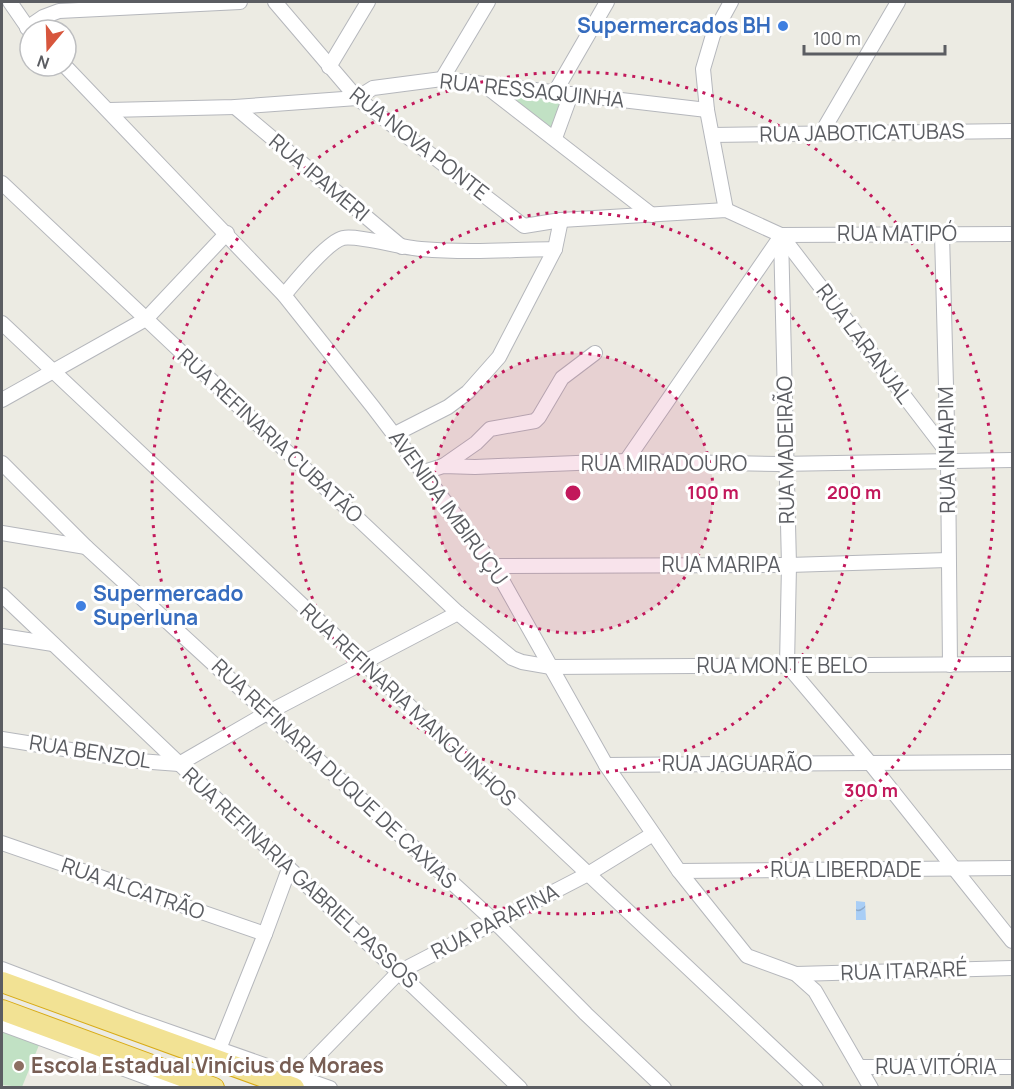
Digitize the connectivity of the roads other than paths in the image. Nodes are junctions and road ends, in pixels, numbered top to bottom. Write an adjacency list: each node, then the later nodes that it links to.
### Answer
1 (10, 2): 9 (street)
2 (240, 2): 10 (street)
3 (275, 2): 11 (street, RUA NOVA PONTE)
4 (368, 2): 11 (street)
5 (488, 2): 13 (street)
6 (607, 2): 15 (street)
7 (731, 2): 19 (street)
8 (898, 2): 22 (street)
9 (21, 18)
10 (41, 18)
11 (329, 67): 17 (street, RUA NOVA PONTE)
12 (77, 78): 20 (street, AVENIDA IMBIRUÇU)
13 (442, 79): 14 (street, RUA RESSAQUINHA); 17 (street, RUA RESSAQUINHA)
14 (481, 83): 15 (street, RUA RESSAQUINHA); 24 (street)
15 (555, 92): 16 (street, RUA RESSAQUINHA)
16 (571, 94): 19 (street, RUA RESSAQUINHA); 24 (street)
17 (357, 98): 18 (street, RUA RESSAQUINHA); 28 (street, RUA NOVA PONTE)
18 (235, 107): 20 (street, RUA RESSAQUINHA); 33 (street, RUA IPAMERI)
19 (707, 110): 23 (street)
20 (109, 111): 29 (street, AVENIDA IMBIRUÇU)
21 (1012, 131): 22 (street, RUA JABOTICATUBAS)
22 (822, 132): 23 (street, RUA JABOTICATUBAS)
23 (712, 135): 26 (street)
24 (555, 138): 27 (street)
25 (2, 183): 36 (street, RUA REFINARIA CUBATÃO)
26 (726, 210): 27 (street); 32 (street)
27 (652, 215): 28 (street)
28 (561, 220): 34 (street)
29 (227, 233): 35 (street, AVENIDA IMBIRUÇU); 36 (street)
30 (942, 234): 31 (street, RUA MATIPÓ); 32 (street, RUA MATIPÓ); 42 (street, RUA INHAPIM)
31 (1012, 234)
32 (781, 235): 42 (street, RUA LARANJAL); 44 (street); 46 (street, RUA MADEIRÃO)
33 (403, 248): 34 (street); 35 (street)
34 (555, 249): 41 (street)
35 (284, 295): 41 (street, AVENIDA IMBIRUÇU)
36 (146, 319): 39 (street); 55 (street, RUA REFINARIA CUBATÃO)
37 (2, 323): 39 (street, RUA REFINARIA MANGUINHOS)
38 (595, 353): 47 (street)
39 (53, 371): 40 (street); 58 (street, RUA REFINARIA MANGUINHOS)
40 (2, 400)
41 (395, 434): 48 (street, AVENIDA IMBIRUÇU)
42 (948, 457): 43 (street, RUA MIRADOURO); 46 (street, RUA MIRADOURO); 51 (street, RUA INHAPIM)
43 (1012, 460)
44 (626, 461): 46 (street, RUA MIRADOURO); 47 (street, RUA MIRADOURO)
45 (2, 463): 50 (street, RUA REFINARIA DUQUE DE CAXIAS)
46 (785, 463): 52 (street, RUA MADEIRÃO)
47 (443, 466): 48 (street, RUA MIRADOURO)
48 (424, 472): 53 (street, AVENIDA IMBIRUÇU)
49 (2, 533): 50 (street)
50 (86, 547): 63 (street, RUA REFINARIA DUQUE DE CAXIAS)
51 (948, 560): 52 (street, RUA MARIPA); 61 (street, RUA INHAPIM)
52 (789, 565): 53 (street, RUA MARIPA); 60 (street, RUA MADEIRÃO)
53 (494, 566): 62 (street, AVENIDA IMBIRUÇU)
54 (2, 595): 57 (street, RUA REFINARIA GABRIEL PASSOS)
55 (458, 613): 58 (street); 62 (street, RUA REFINARIA CUBATÃO)
56 (2, 636): 57 (street)
57 (53, 644): 67 (street, RUA REFINARIA GABRIEL PASSOS)
58 (363, 663): 63 (street); 75 (street, RUA REFINARIA MANGUINHOS)
59 (1012, 664): 61 (street, RUA MONTE BELO)
60 (787, 665): 61 (street, RUA MONTE BELO); 62 (street, RUA MONTE BELO); 66 (street)
61 (950, 666)
62 (551, 667): 68 (street, AVENIDA IMBIRUÇU)
63 (267, 713): 67 (street); 76 (street, RUA REFINARIA DUQUE DE CAXIAS)
64 (2, 739): 67 (street, RUA BENZOL)
65 (1012, 762): 66 (street, RUA JAGUARÃO)
66 (868, 763): 68 (street, RUA JAGUARÃO); 73 (street)
67 (179, 764): 72 (street, RUA REFINARIA GABRIEL PASSOS)
68 (606, 765): 69 (street, AVENIDA IMBIRUÇU)
69 (653, 834): 74 (street, AVENIDA IMBIRUÇU); 75 (street, RUA PARAFINA)
70 (2, 843): 77 (street, RUA ALCATRÃO)
71 (1012, 868): 73 (street, RUA LIBERDADE)
72 (289, 869): 77 (street); 81 (street, RUA REFINARIA GABRIEL PASSOS)
73 (953, 869): 74 (street, RUA LIBERDADE); 78 (street)
74 (679, 871): 82 (street, AVENIDA IMBIRUÇU)
75 (588, 874): 76 (street, RUA PARAFINA); 95 (street, RUA REFINARIA MANGUINHOS)
76 (495, 922): 81 (street, RUA PARAFINA); 94 (street, RUA REFINARIA DUQUE DE CAXIAS)
77 (266, 934): 86 (street)
78 (1012, 941)
79 (1012, 968): 82 (street, RUA ITARARÉ)
80 (2, 969): 86 (street)
81 (399, 972): 89 (street, RUA PARAFINA); 93 (street, RUA REFINARIA GABRIEL PASSOS)
82 (796, 974): 87 (street, AVENIDA IMBIRUÇU)
83 (2, 982): 89 (highway)
84 (2, 1010): 91 (highway)
85 (2, 1024): 90 (street)
86 (219, 1049): 89 (street)
87 (859, 1067): 88 (street, RUA VITÓRIA); 96 (street, AVENIDA IMBIRUÇU)
88 (1012, 1067)
89 (296, 1082): 92 (street)
90 (176, 1088)
91 (214, 1088)
92 (330, 1088)
93 (520, 1088)
94 (664, 1088)
95 (816, 1088)
96 (871, 1088)

